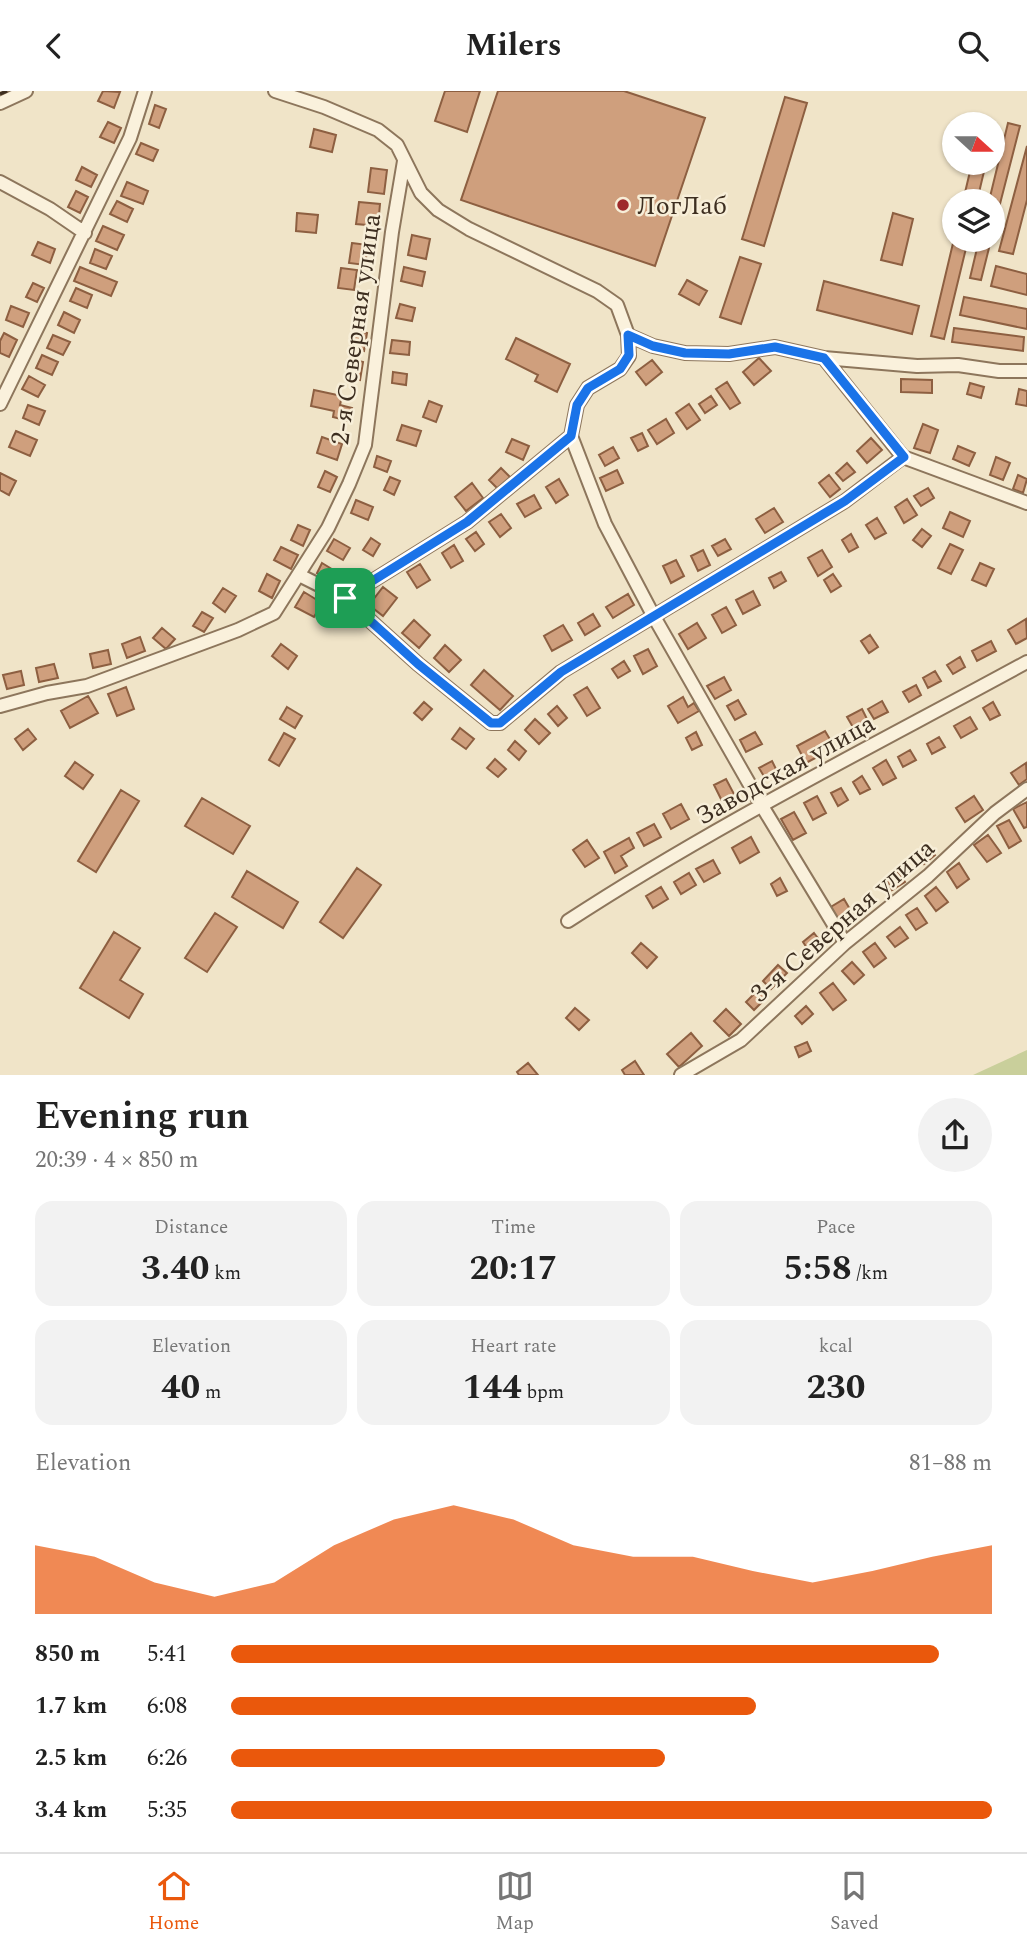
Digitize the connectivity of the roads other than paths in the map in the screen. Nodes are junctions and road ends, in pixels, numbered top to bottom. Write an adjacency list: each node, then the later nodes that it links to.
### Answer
1 (26, 91): 4 (street)
2 (145, 91): 7 (street)
3 (275, 91): 5 (street)
4 (0, 103)
5 (404, 160): 8 (street); 15 (street, 2-я Северная улица)
6 (0, 182): 7 (street)
7 (85, 233): 11 (street)
8 (628, 335): 9 (street); 12 (street)
9 (824, 358): 10 (street); 13 (street)
10 (1027, 371)
11 (0, 404)
12 (571, 436): 16 (street); 17 (street)
13 (904, 457): 14 (street); 17 (street)
14 (1027, 503)
15 (299, 575): 16 (street); 19 (street, 2-я Северная улица)
16 (345, 598): 17 (street)
17 (653, 615): 21 (street)
18 (1027, 662): 21 (street, Заводская улица)
19 (0, 706)
20 (1027, 789): 23 (street, 3-я Северная улица)
21 (762, 806): 22 (street, Заводская улица); 23 (street)
22 (568, 921)
23 (845, 943): 24 (street, 3-я Северная улица)
24 (681, 1075)

